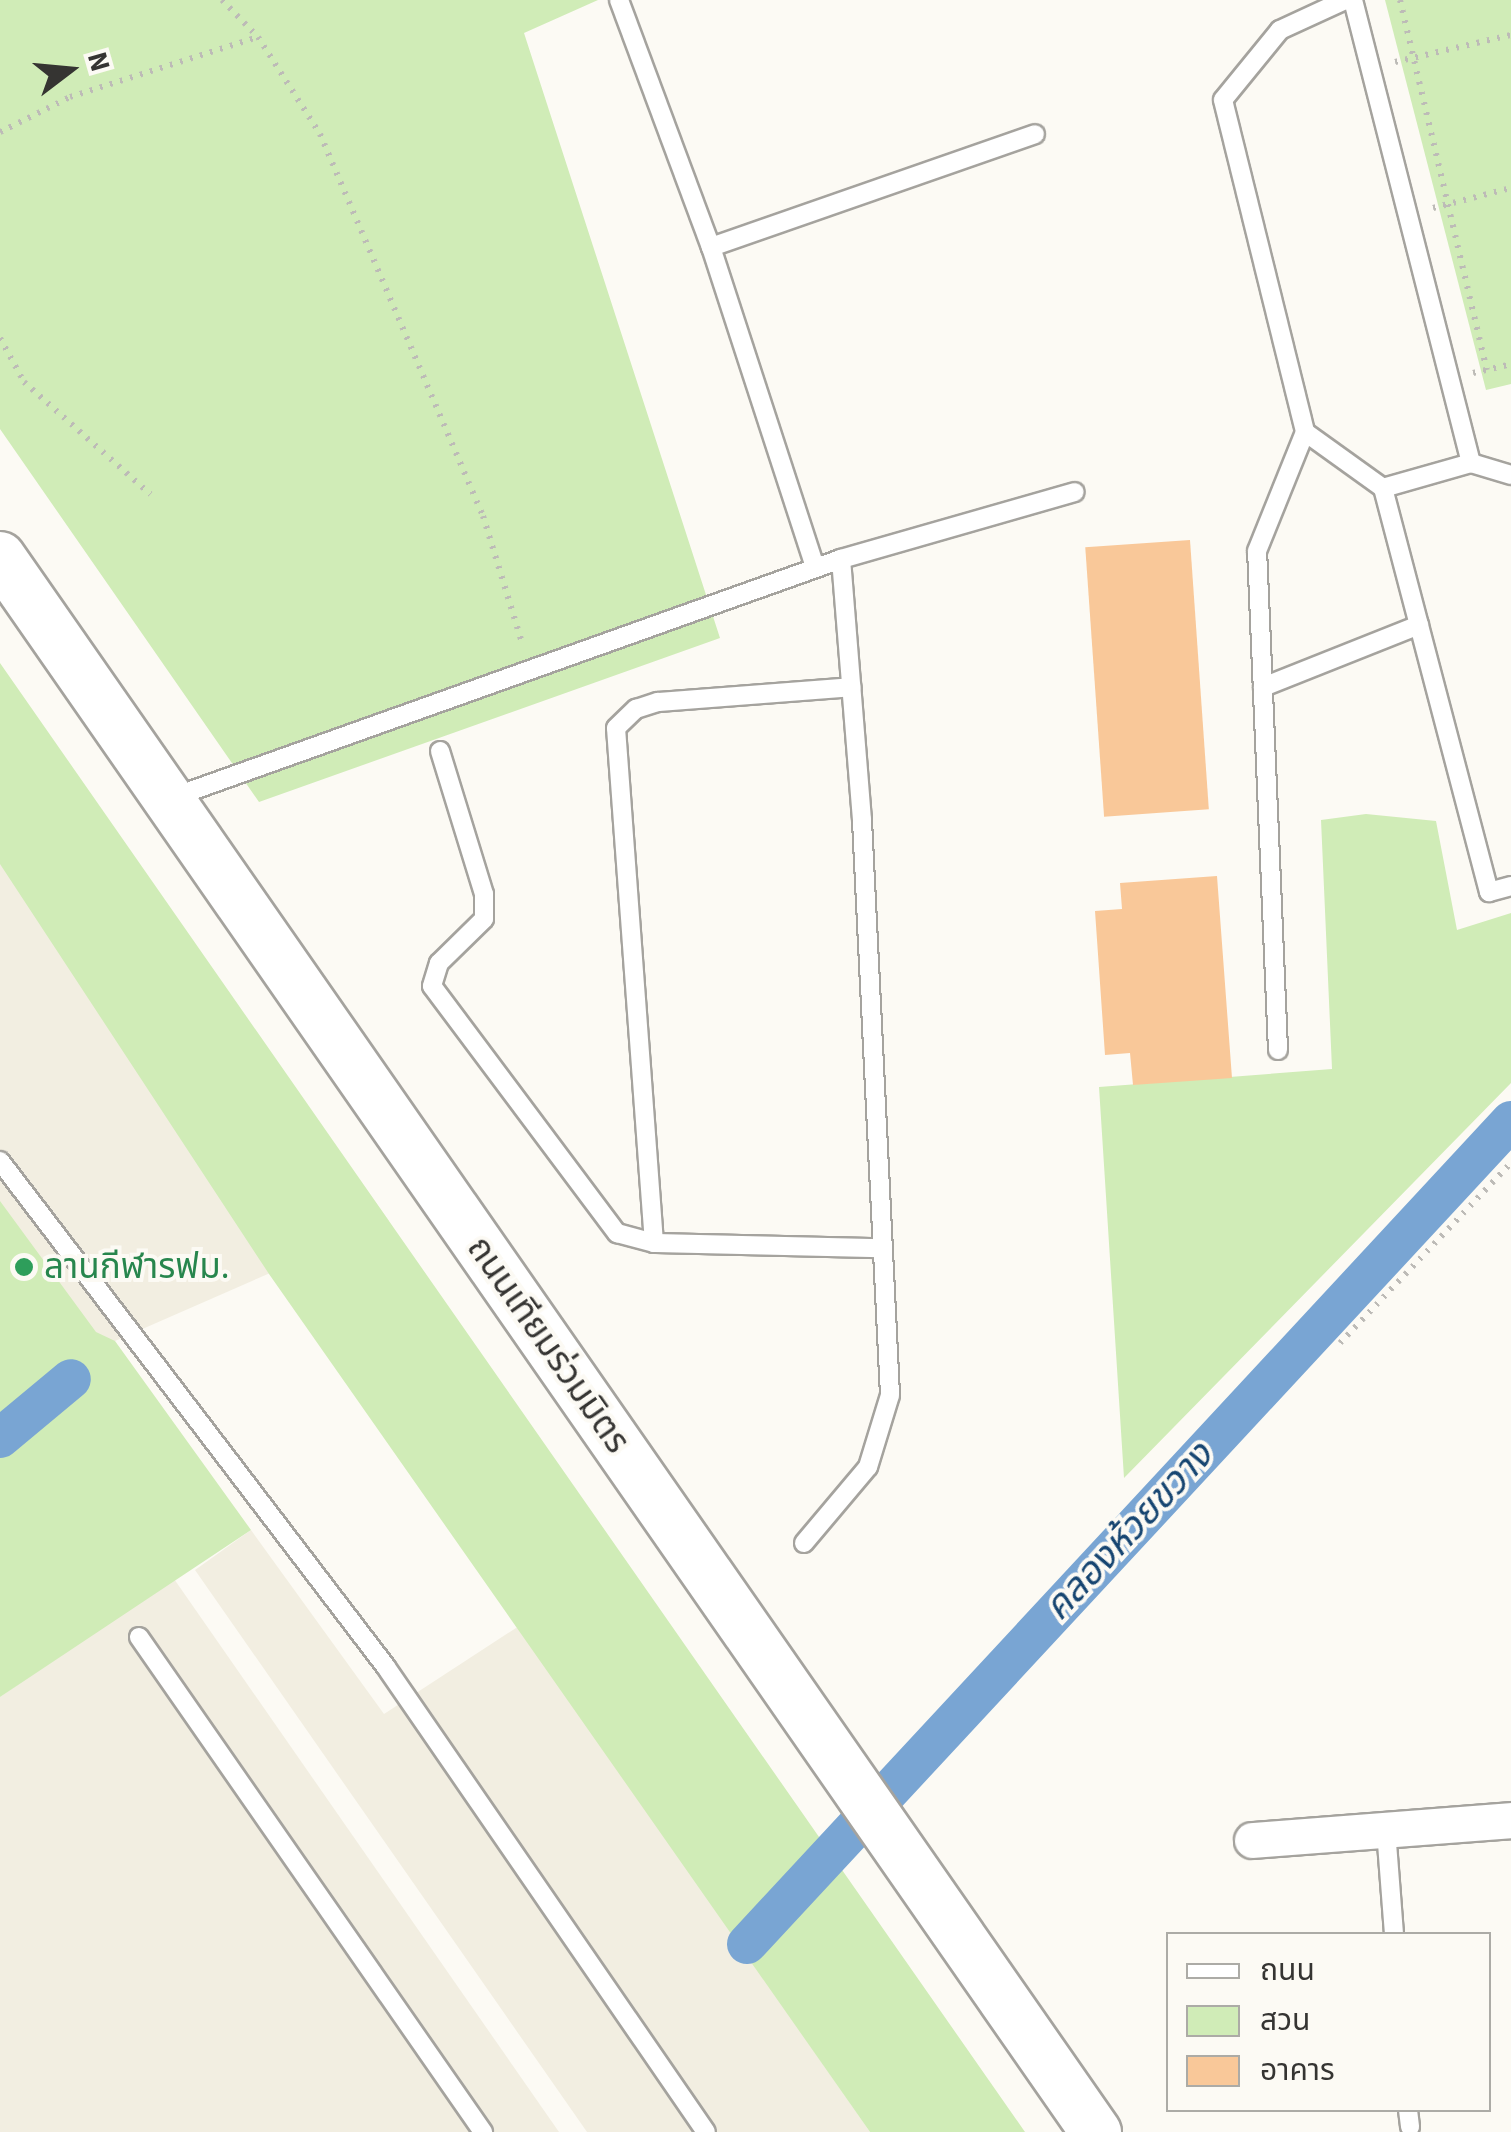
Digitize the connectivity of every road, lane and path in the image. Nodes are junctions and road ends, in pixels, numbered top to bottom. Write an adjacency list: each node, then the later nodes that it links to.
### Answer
1 (222, 0): 7 (path)
2 (619, 0): 15 (lane)
3 (1345, 0): 20 (lane)
4 (1352, 0): 9 (lane)
5 (1400, 0): 8 (path)
6 (1511, 35): 8 (path)
7 (258, 37): 10 (path); 30 (path)
8 (1413, 57): 9 (path); 13 (path)
9 (1370, 68): 14 (lane)
10 (0, 132)
11 (1034, 134): 15 (lane)
12 (1511, 188): 13 (path)
13 (1448, 204): 14 (path); 18 (path)
14 (1408, 215): 19 (lane)
15 (711, 247): 28 (lane)
16 (0, 338): 25 (path)
17 (1511, 364): 18 (path)
18 (1487, 370): 19 (path)
19 (1450, 379): 21 (lane)
20 (1305, 432): 23 (lane); 32 (lane)
21 (1471, 463): 22 (lane); 23 (lane)
22 (1511, 476)
23 (1383, 488): 29 (lane)
24 (1075, 492): 27 (lane)
25 (150, 494)
26 (0, 557): 34 (street, ถนนเทียมร่วมมิตร)
27 (841, 559): 28 (lane); 31 (lane)
28 (815, 568): 30 (lane)
29 (1419, 625): 32 (lane); 35 (lane)
30 (531, 670): 34 (lane)
31 (852, 687): 39 (lane); 40 (lane)
32 (1263, 687): 36 (lane)
33 (440, 751): 39 (lane)
34 (168, 799): 50 (street, ถนนเทียมร่วมมิตร)
35 (1511, 886)
36 (1278, 1050)
37 (0, 1161): 49 (lane)
38 (1511, 1163): 41 (path)
39 (654, 1243): 40 (lane)
40 (883, 1248): 42 (lane)
41 (1340, 1343)
42 (804, 1543)
43 (139, 1638): 48 (lane)
44 (1511, 1820): 45 (street)
45 (1386, 1830): 46 (street); 47 (lane)
46 (1252, 1840)
47 (1394, 1932)
48 (483, 2132)
49 (706, 2132)
50 (1096, 2132)

